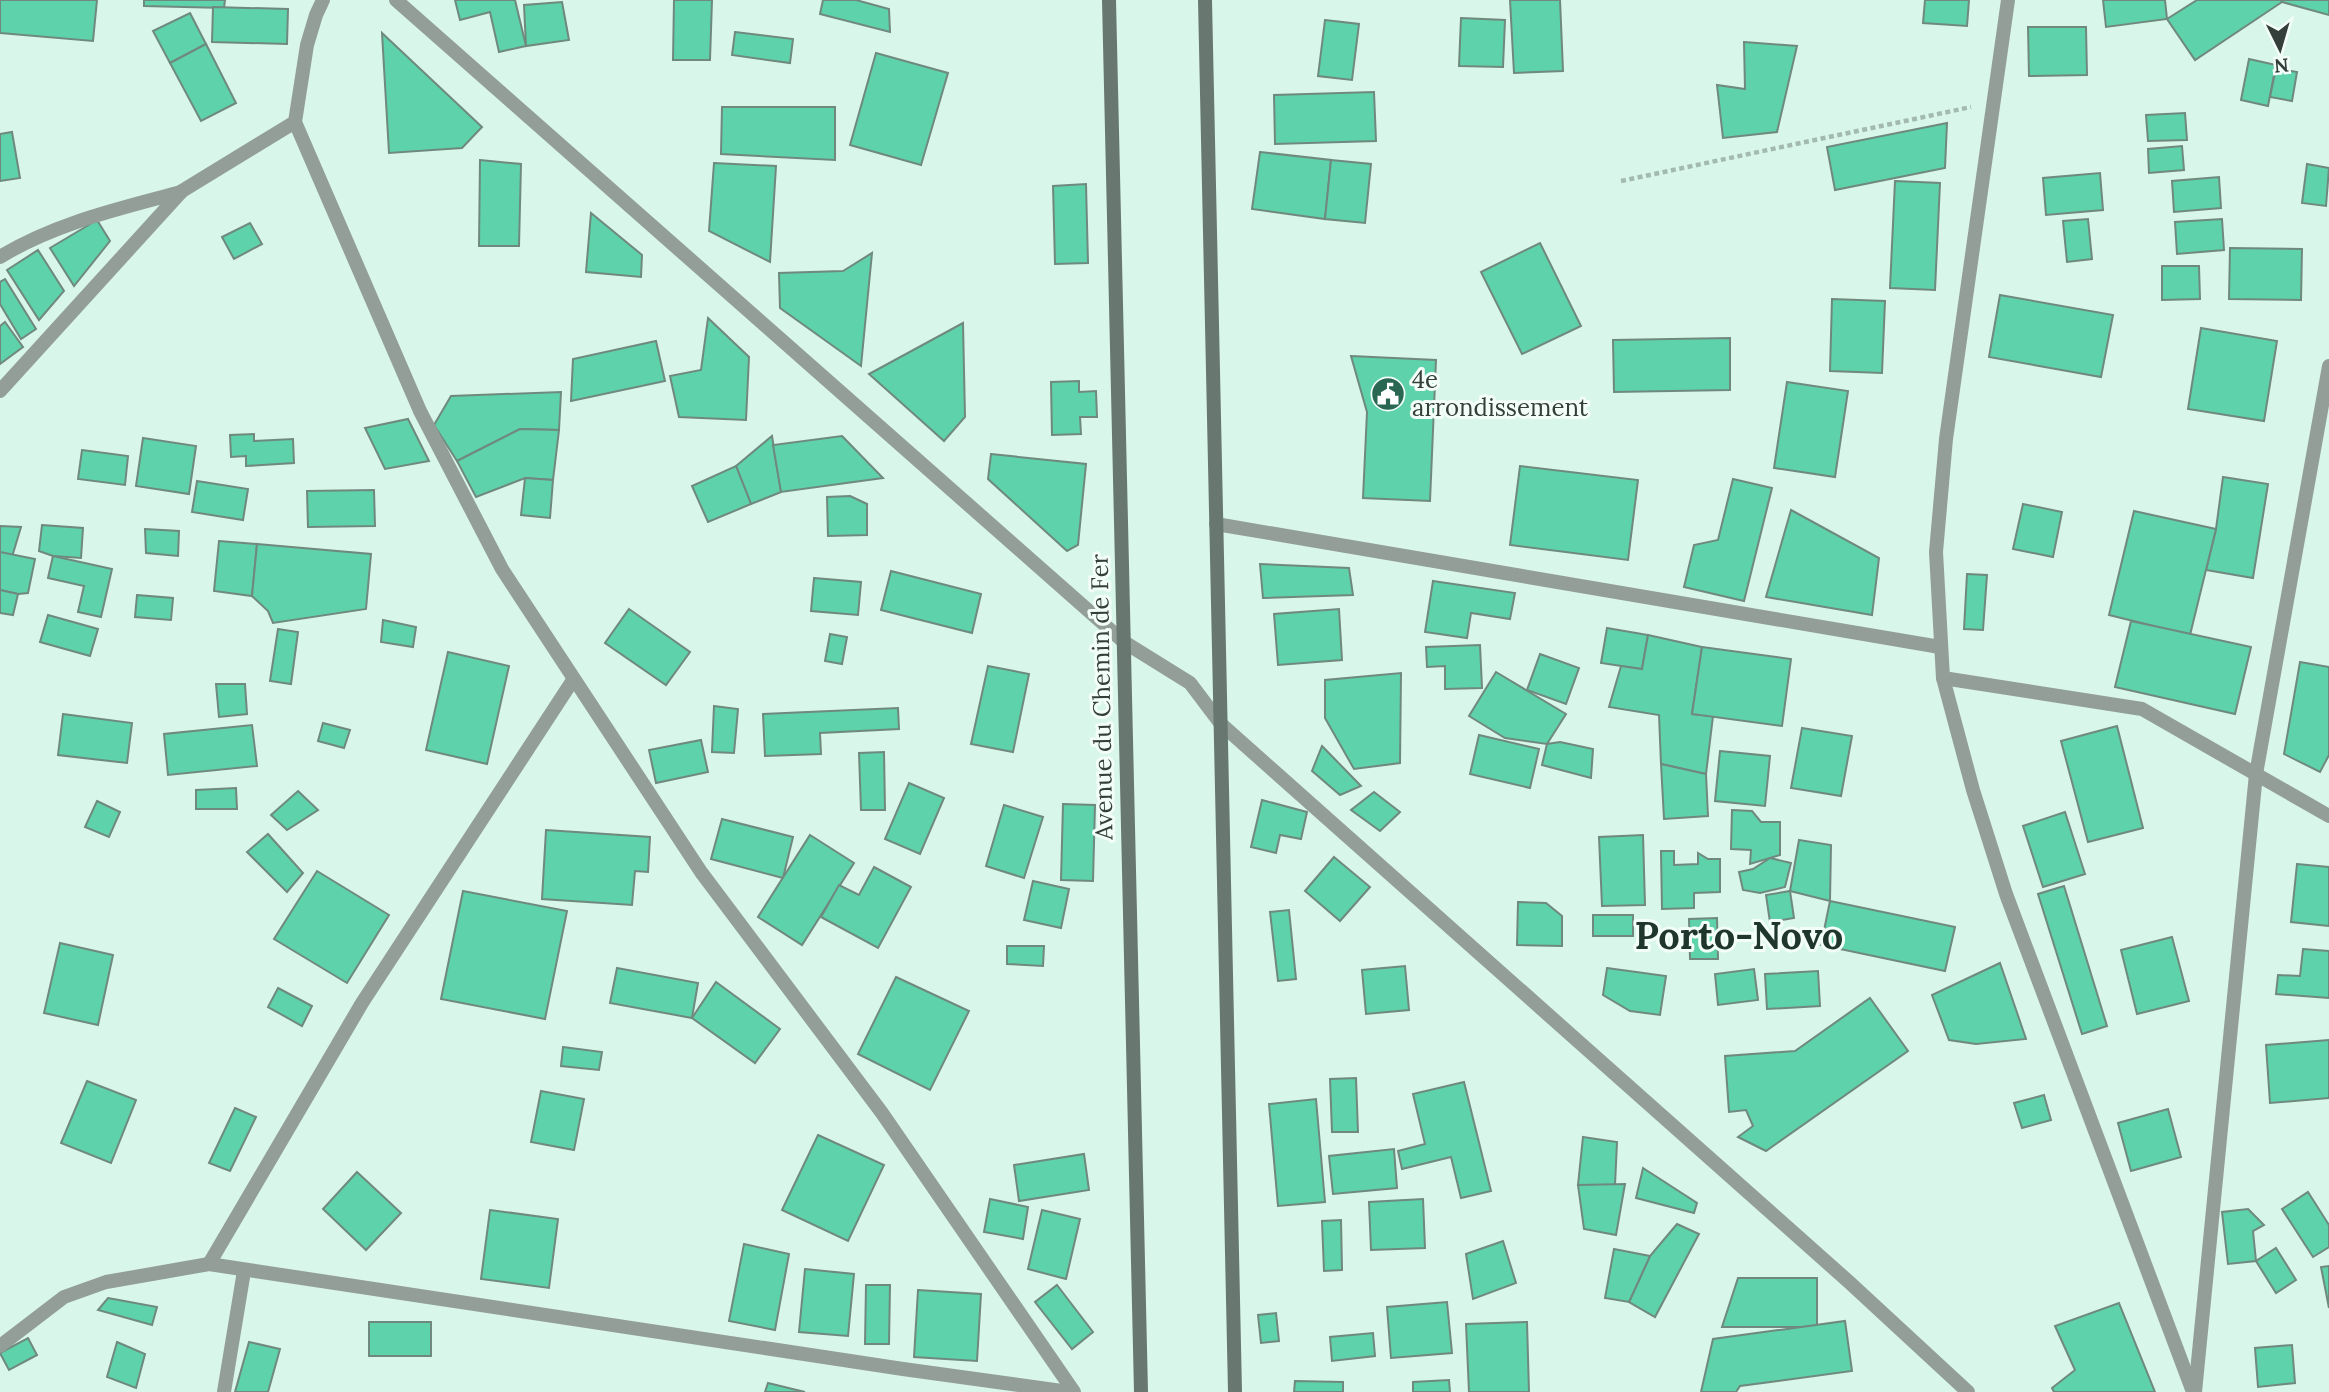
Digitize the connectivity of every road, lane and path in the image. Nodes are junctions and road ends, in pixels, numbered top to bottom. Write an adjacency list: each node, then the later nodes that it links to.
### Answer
1 (323, 0): 7 (street)
2 (396, 0): 14 (street)
3 (1109, 0): 14 (main road, Avenue du Chemin de Fer)
4 (1205, 0): 13 (main road)
5 (2008, 0): 6 (street)
6 (1993, 102): 8 (path); 15 (street)
7 (295, 122): 9 (street); 17 (street)
8 (1621, 181)
9 (182, 191): 10 (street); 12 (street)
10 (0, 257)
11 (2329, 366): 19 (street)
12 (0, 391)
13 (1216, 524): 15 (street); 18 (main road)
14 (1124, 642): 18 (street); 26 (main road, Avenue du Chemin de Fer)
15 (1940, 647): 16 (street)
16 (1943, 678): 19 (street); 29 (street)
17 (573, 680): 21 (street); 25 (street)
18 (1221, 724): 27 (main road); 28 (street)
19 (2256, 774): 20 (street); 29 (street)
20 (2329, 816)
21 (209, 1264): 22 (street); 23 (street)
22 (244, 1271): 24 (street); 25 (street)
23 (0, 1346)
24 (224, 1392)
25 (1072, 1392)
26 (1141, 1392)
27 (1235, 1392)
28 (1968, 1392)
29 (2194, 1392)

